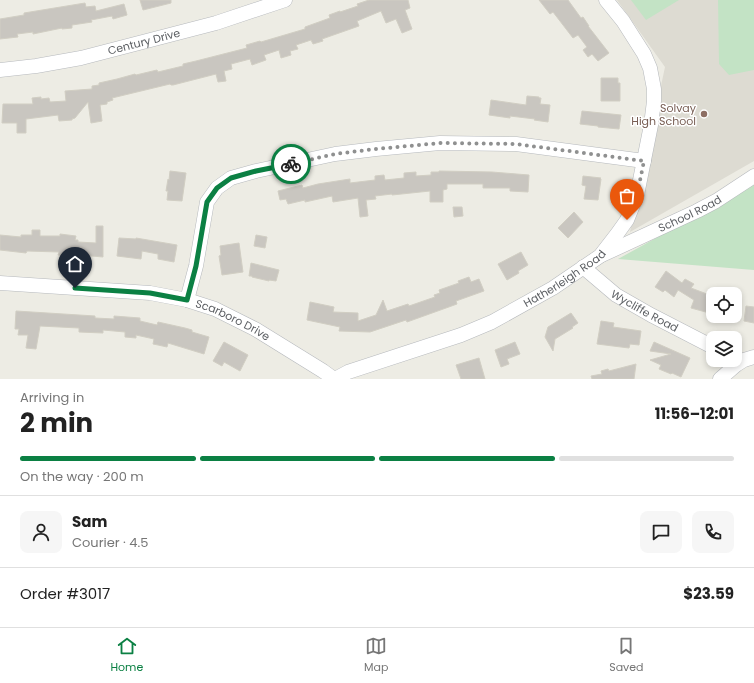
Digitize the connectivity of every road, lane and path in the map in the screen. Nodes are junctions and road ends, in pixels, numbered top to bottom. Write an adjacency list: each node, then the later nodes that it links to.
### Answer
1 (285, 0): 3 (street, Century Drive)
2 (606, 0): 4 (street, Hatherleigh Road)
3 (0, 70)
4 (644, 161): 6 (street, Hatherleigh Road); 9 (street)
5 (754, 176): 6 (street, School Road)
6 (600, 256): 7 (street, Hatherleigh Road)
7 (583, 267): 10 (street, Wycliffe Road); 14 (street, Hatherleigh Road)
8 (0, 282): 9 (street, Scarboro Drive)
9 (187, 300): 14 (street, Scarboro Drive)
10 (706, 342)
11 (754, 357): 12 (street)
12 (742, 361)
13 (730, 367): 15 (street)
14 (334, 379)
15 (720, 379)

